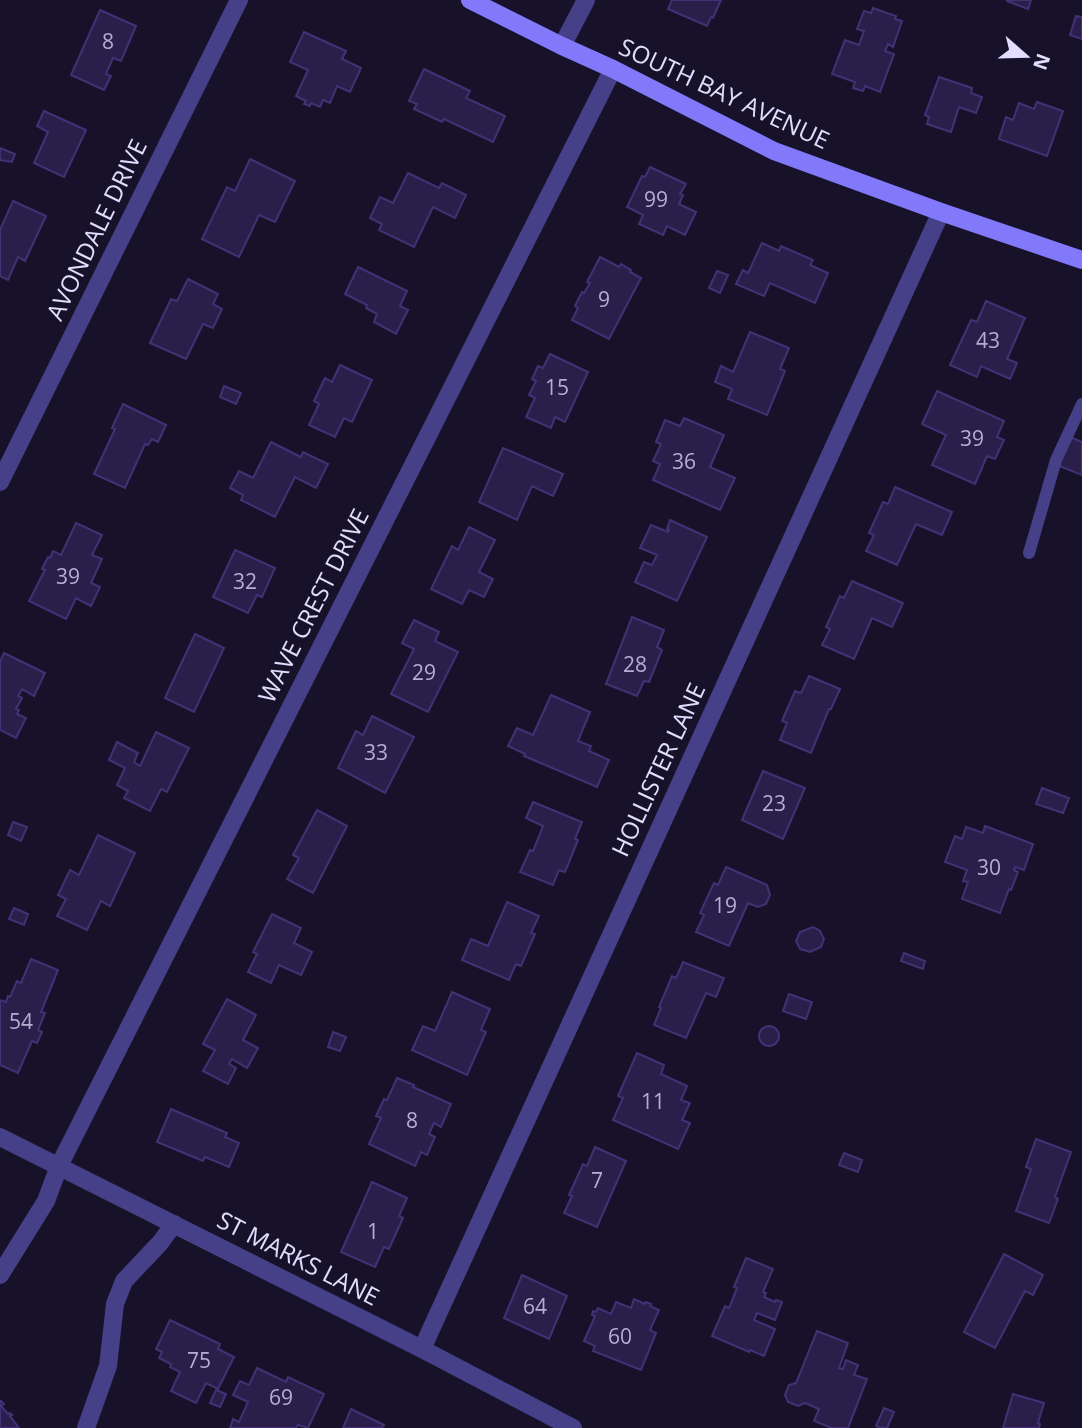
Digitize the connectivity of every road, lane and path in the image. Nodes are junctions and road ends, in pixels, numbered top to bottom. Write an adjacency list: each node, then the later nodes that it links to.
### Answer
1 (239, 0): 9 (street, AVONDALE DRIVE)
2 (470, 0): 4 (street, SOUTH BAY AVENUE)
3 (586, 0): 4 (street)
4 (562, 46): 5 (street, SOUTH BAY AVENUE)
5 (612, 69): 6 (street, SOUTH BAY AVENUE); 12 (street, WAVE CREST DRIVE)
6 (942, 212): 7 (street, SOUTH BAY AVENUE); 15 (street, HOLLISTER LANE)
7 (1082, 260)
8 (1082, 404): 10 (lane)
9 (0, 482)
10 (1029, 553)
11 (0, 1137): 12 (street, ST MARKS LANE)
12 (59, 1166): 13 (street, ST MARKS LANE); 14 (street, WAVE CREST DRIVE)
13 (174, 1224): 15 (street, ST MARKS LANE); 16 (street)
14 (0, 1275)
15 (422, 1349): 17 (street, ST MARKS LANE)
16 (86, 1428)
17 (573, 1428)

